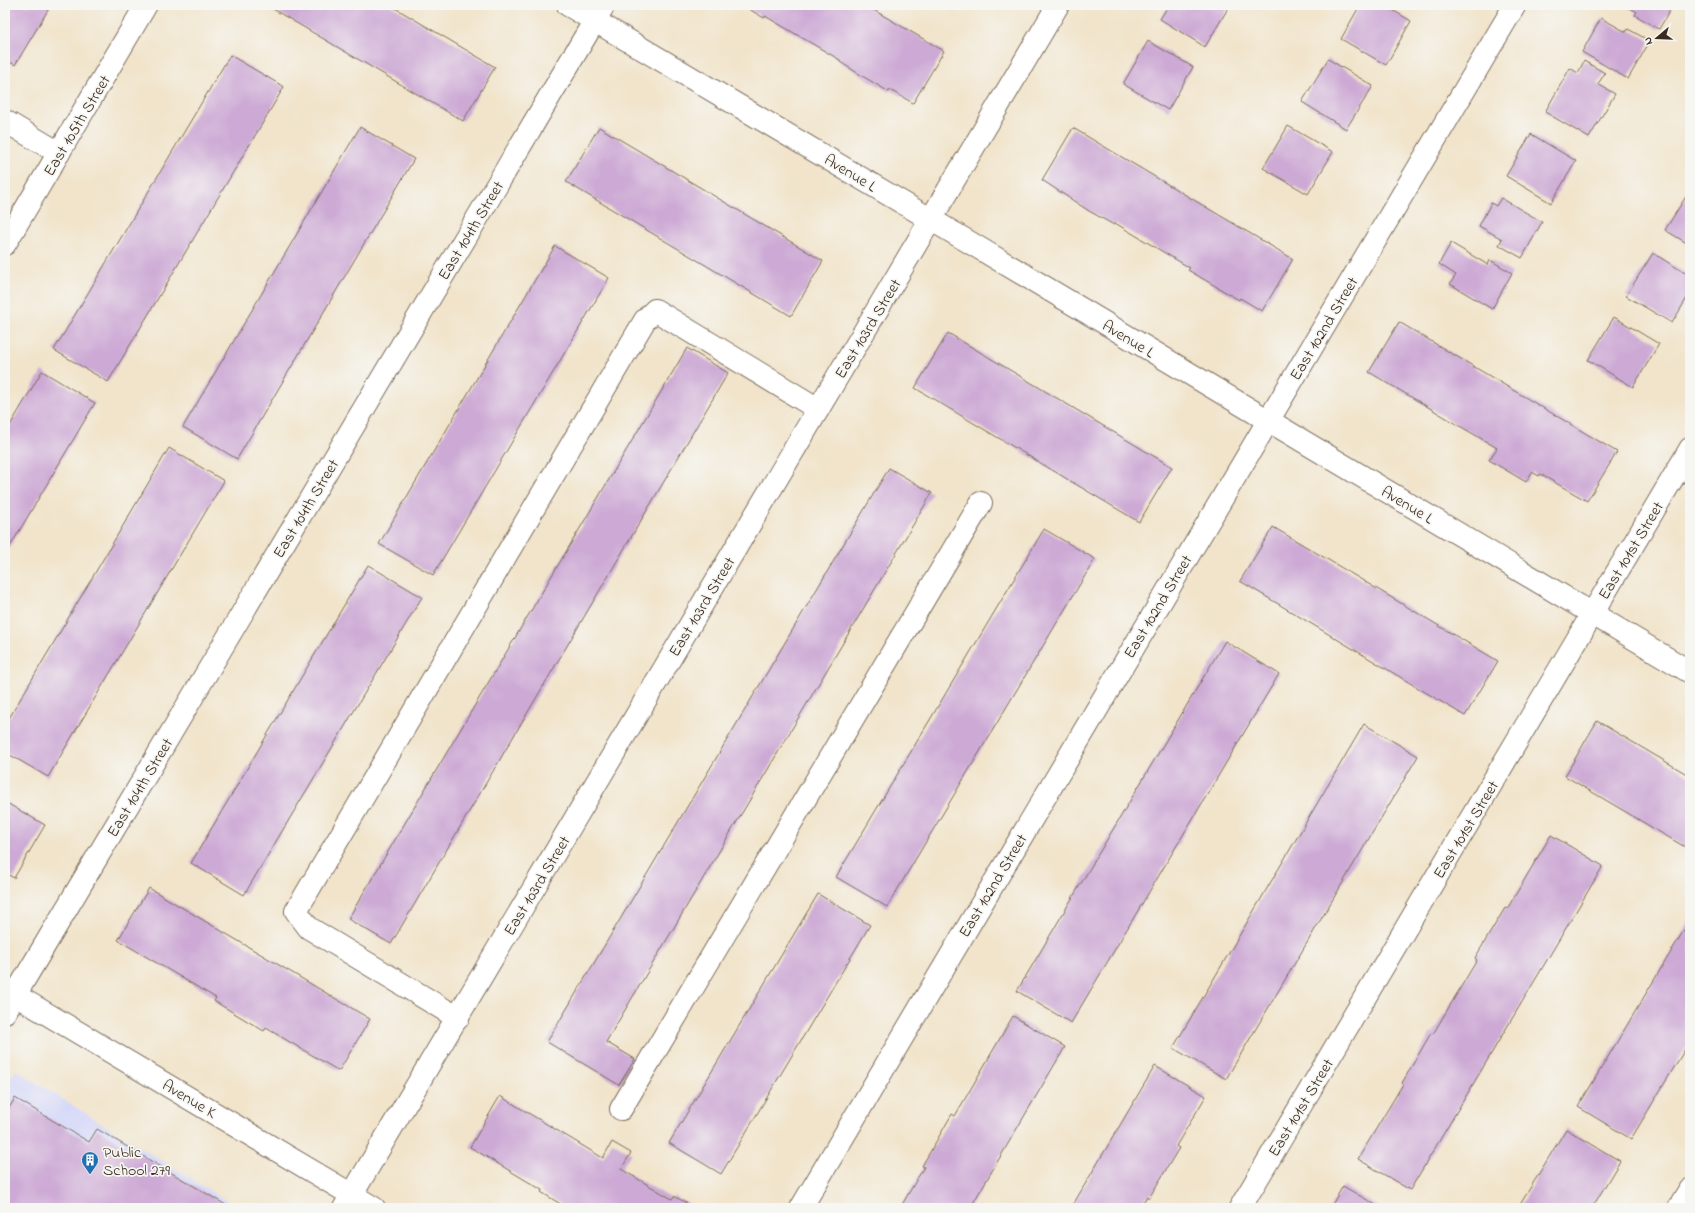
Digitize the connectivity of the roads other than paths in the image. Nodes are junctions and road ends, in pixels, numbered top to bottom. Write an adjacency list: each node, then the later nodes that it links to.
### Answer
1 (146, 5): 7 (street, East 105th Street)
2 (568, 5): 5 (street, Avenue L)
3 (1058, 5): 8 (street, East 103rd Street)
4 (1515, 5): 11 (street, East 102nd Street)
5 (599, 13): 8 (street, Avenue L); 16 (street, East 104th Street)
6 (5, 121): 7 (street)
7 (59, 153): 9 (street, East 105th Street)
8 (931, 219): 10 (street, East 103rd Street); 11 (street, Avenue L)
9 (5, 244)
10 (818, 409): 17 (street, East 103rd Street); 17 (street)
11 (1268, 420): 14 (street, Avenue L); 22 (street, East 102nd Street)
12 (1690, 450): 14 (street, East 101st Street)
13 (981, 503): 18 (street)
14 (1592, 613): 15 (street, Avenue L); 23 (street, East 101st Street)
15 (1690, 672)
16 (8, 999): 20 (street, Avenue K)
17 (458, 1018): 20 (street, East 103rd Street)
18 (621, 1109)
19 (1690, 1190): 24 (street)
20 (348, 1201): 21 (street, Avenue K)
21 (374, 1208)
22 (801, 1208)
23 (1240, 1208)
24 (1679, 1208)

